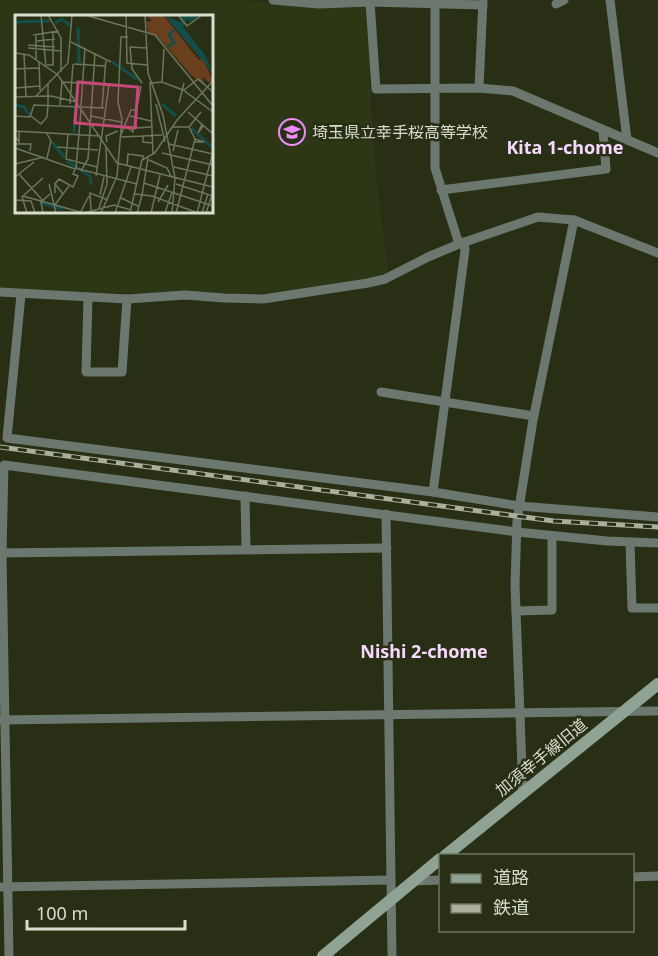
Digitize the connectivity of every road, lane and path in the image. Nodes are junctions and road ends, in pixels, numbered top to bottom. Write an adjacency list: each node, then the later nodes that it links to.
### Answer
1 (273, 0): 3 (street)
2 (610, 0): 9 (street)
3 (370, 2): 4 (street); 7 (street)
4 (435, 3): 5 (street); 7 (street)
5 (483, 3): 6 (street)
6 (479, 87): 7 (street); 8 (street)
7 (434, 88): 11 (street)
8 (603, 130): 9 (street); 11 (street)
9 (627, 140): 10 (street)
10 (658, 153)
11 (441, 190): 13 (street)
12 (574, 220): 13 (street); 14 (street); 21 (street)
13 (461, 243): 18 (street); 20 (street)
14 (658, 253)
15 (0, 292): 16 (street)
16 (21, 295): 17 (street); 22 (street)
17 (88, 297): 18 (street); 18 (street)
18 (127, 299)
19 (381, 392): 20 (street)
20 (446, 402): 21 (street); 22 (street)
21 (534, 416): 24 (street)
22 (433, 492): 24 (street)
23 (245, 496): 25 (street); 32 (street); 33 (street)
24 (519, 506): 26 (street); 27 (street)
25 (386, 514): 27 (street); 31 (street)
26 (658, 517)
27 (517, 532): 28 (street); 35 (street)
28 (552, 536): 29 (street); 35 (street)
29 (630, 542): 30 (street); 34 (street)
30 (658, 543)
31 (387, 548): 32 (street); 40 (street)
32 (246, 549): 33 (street)
33 (1, 553): 41 (street)
34 (658, 608)
35 (516, 611): 39 (street)
36 (658, 684): 37 (street, 加須幸手線旧道)
37 (624, 711): 38 (street); 39 (street); 42 (street, 加須幸手線旧道)
38 (658, 711)
39 (521, 712): 40 (street); 42 (street)
40 (389, 713): 41 (street); 47 (street)
41 (3, 720): 50 (street)
42 (523, 793): 43 (street, 加須幸手線旧道)
43 (446, 854)
44 (439, 861): 49 (street)
45 (658, 876): 46 (street)
46 (634, 877)
47 (392, 880): 50 (street); 51 (street)
48 (439, 880): 49 (street)
49 (414, 881): 51 (street)
50 (4, 887): 53 (street)
51 (390, 902): 52 (street); 54 (street)
52 (329, 954)
53 (9, 956)
54 (392, 956)

